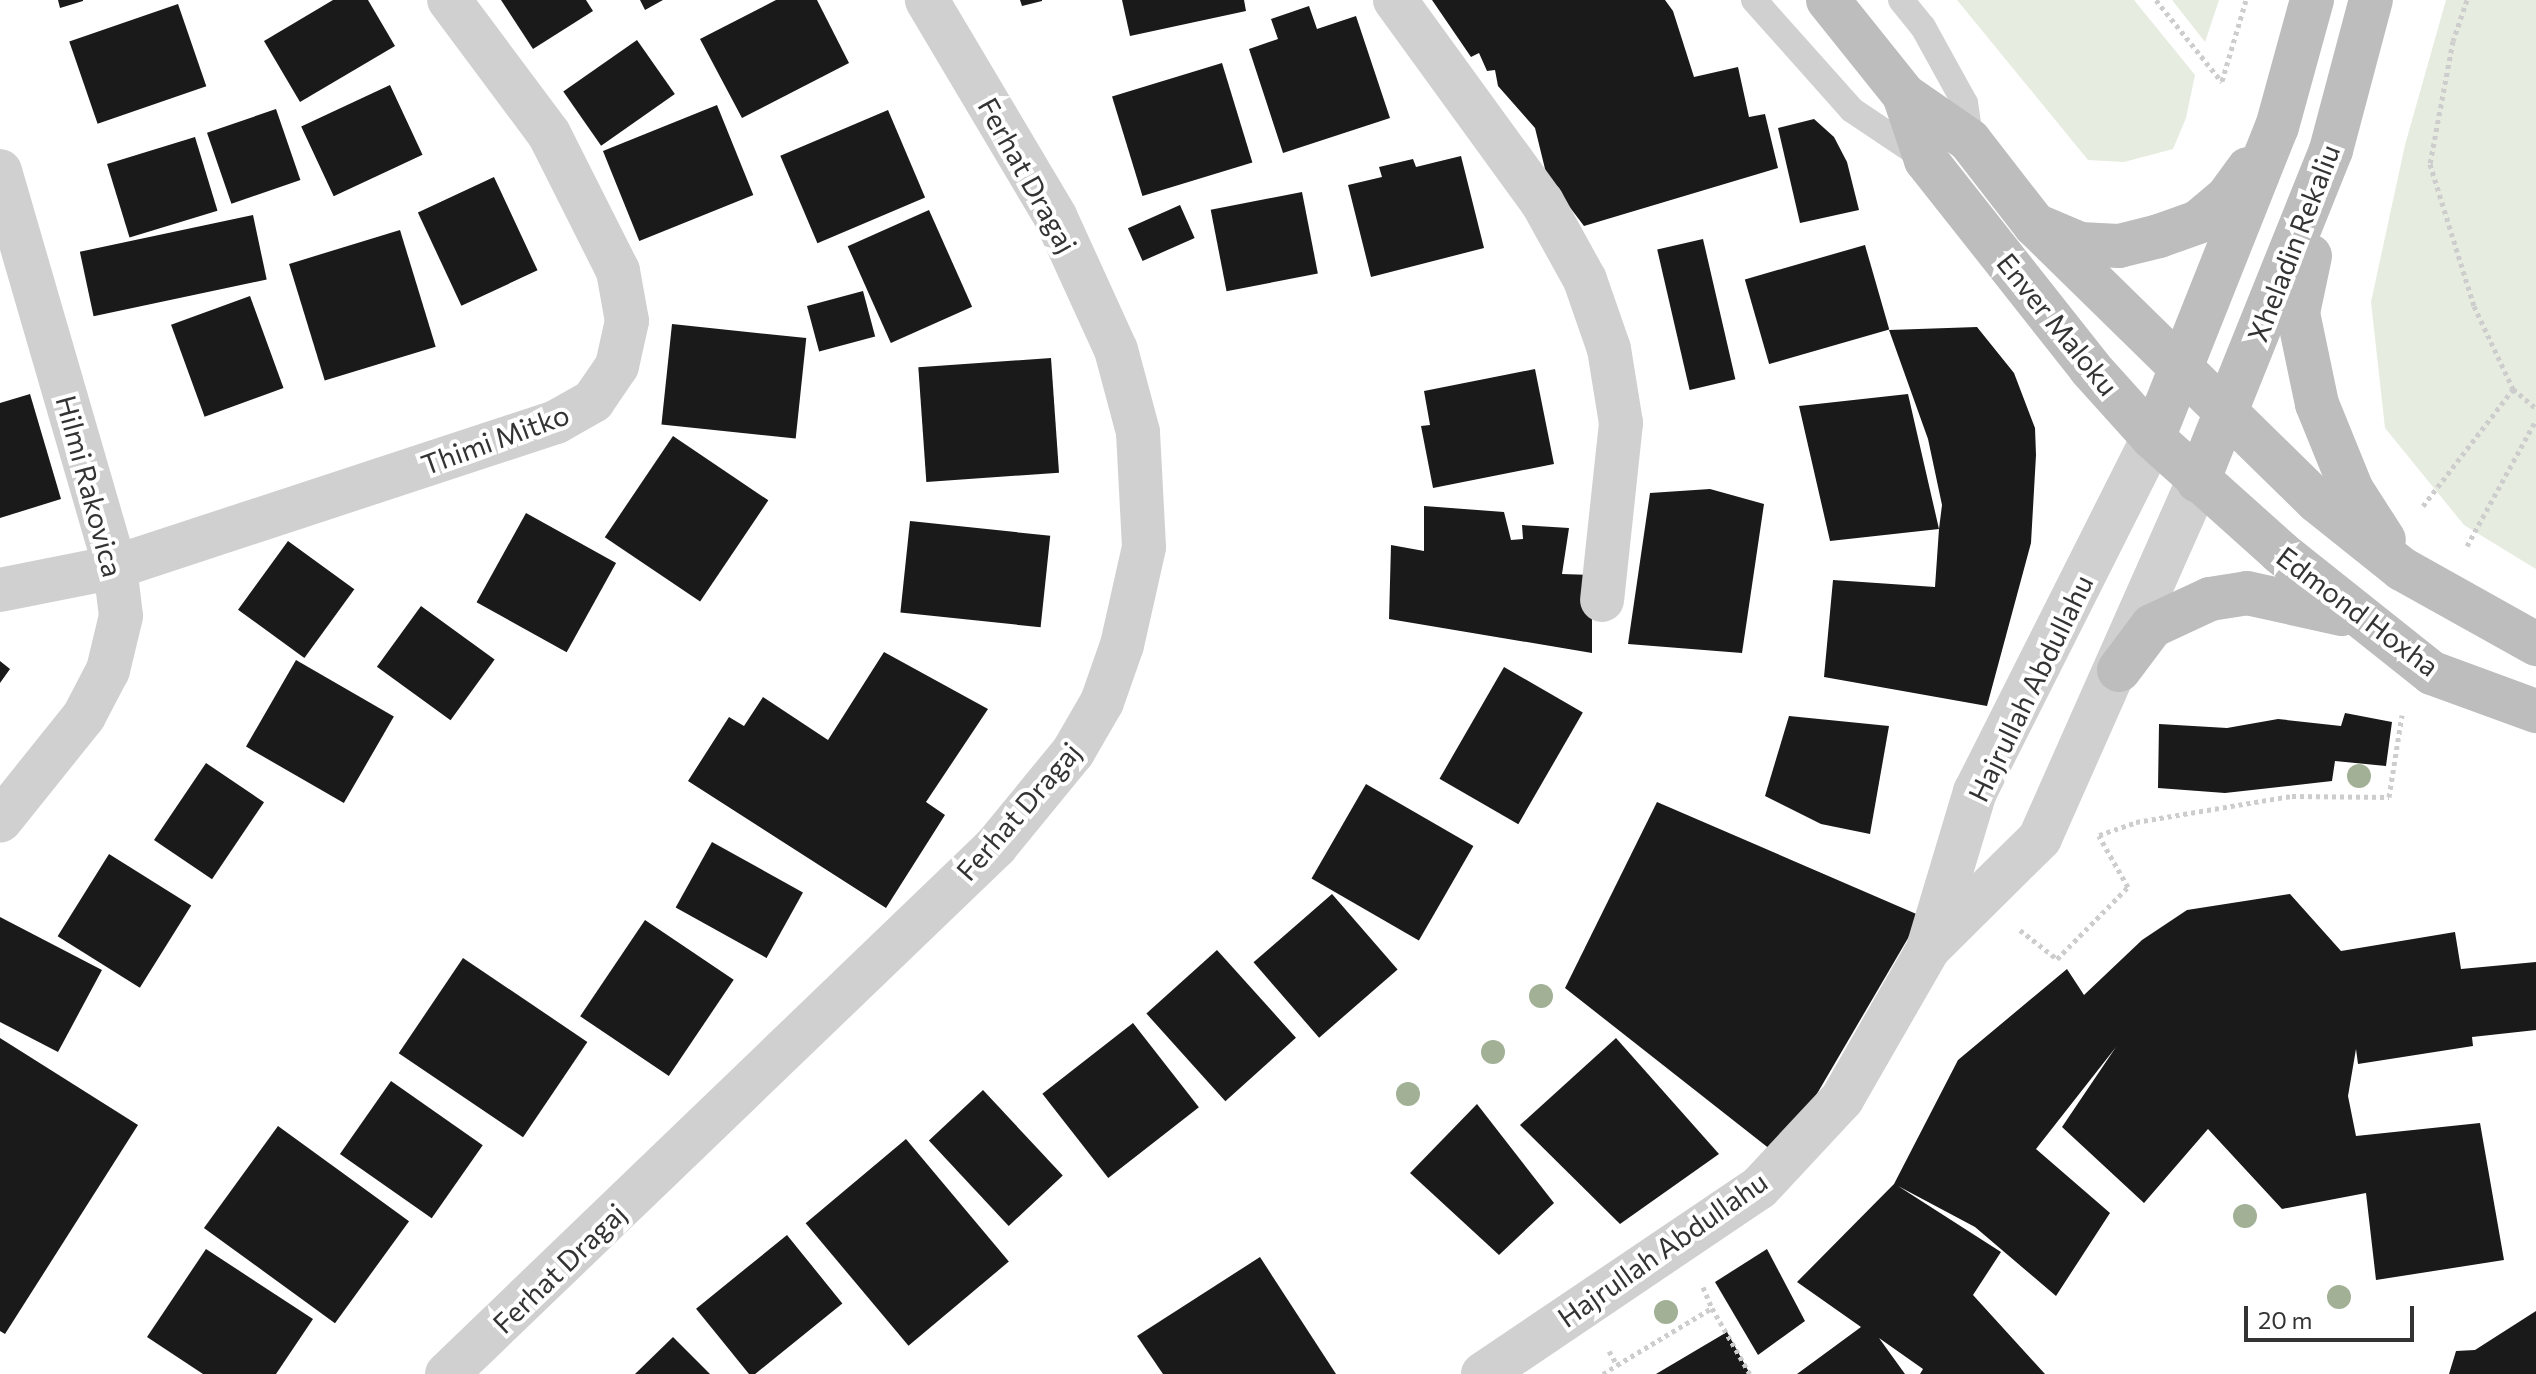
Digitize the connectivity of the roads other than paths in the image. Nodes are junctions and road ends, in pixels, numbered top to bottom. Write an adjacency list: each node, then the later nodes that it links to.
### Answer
1 (449, 0): 20 (street, Thimi Mitko)
2 (927, 0): 30 (street, Ferhat Dragaj)
3 (1395, 0): 23 (street)
4 (1754, 0): 13 (lane, Enver Maloku)
5 (1828, 0): 9 (main road, Enver Maloku)
6 (1901, 0): 11 (lane)
7 (2312, 0): 10 (main road, Xheladin Rekaliu)
8 (2371, 0): 12 (main road, Xheladin Rekaliu)
9 (1904, 95): 11 (main road, Enver Maloku); 13 (main road, Enver Maloku)
10 (2277, 127): 15 (main road); 16 (main road, Xheladin Rekaliu)
11 (1969, 140): 15 (lane, Enver Maloku)
12 (2331, 150): 17 (main road, Xheladin Rekaliu); 21 (main road)
13 (1926, 160): 18 (main road, Enver Maloku)
14 (0, 171): 20 (street, Hilmi Rakovica)
15 (2035, 225): 16 (main road, Enver Maloku)
16 (2180, 369): 17 (main road, Enver Maloku); 18 (main road, Xheladin Rekaliu)
17 (2226, 413): 19 (main road, Xheladin Rekaliu); 21 (main road)
18 (2153, 438): 19 (main road, Enver Maloku); 29 (street, Hajrullah Abdullahu)
19 (2198, 481): 24 (main road, Edmond Hoxha); 26 (street, Hajrullah Abdullahu)
20 (115, 567): 22 (street, Thimi Mitko); 28 (street, Hilmi Rakovica)
21 (2402, 569): 25 (main road)
22 (0, 590)
23 (1602, 600)
24 (2360, 619): 26 (main road); 27 (main road, Edmond Hoxha)
25 (2536, 644)
26 (2119, 670): 29 (street, Hajrullah Abdullahu)
27 (2536, 711)
28 (0, 821)
29 (1929, 948): 31 (street, Hajrullah Abdullahu)
30 (447, 1374)
31 (1483, 1374)

